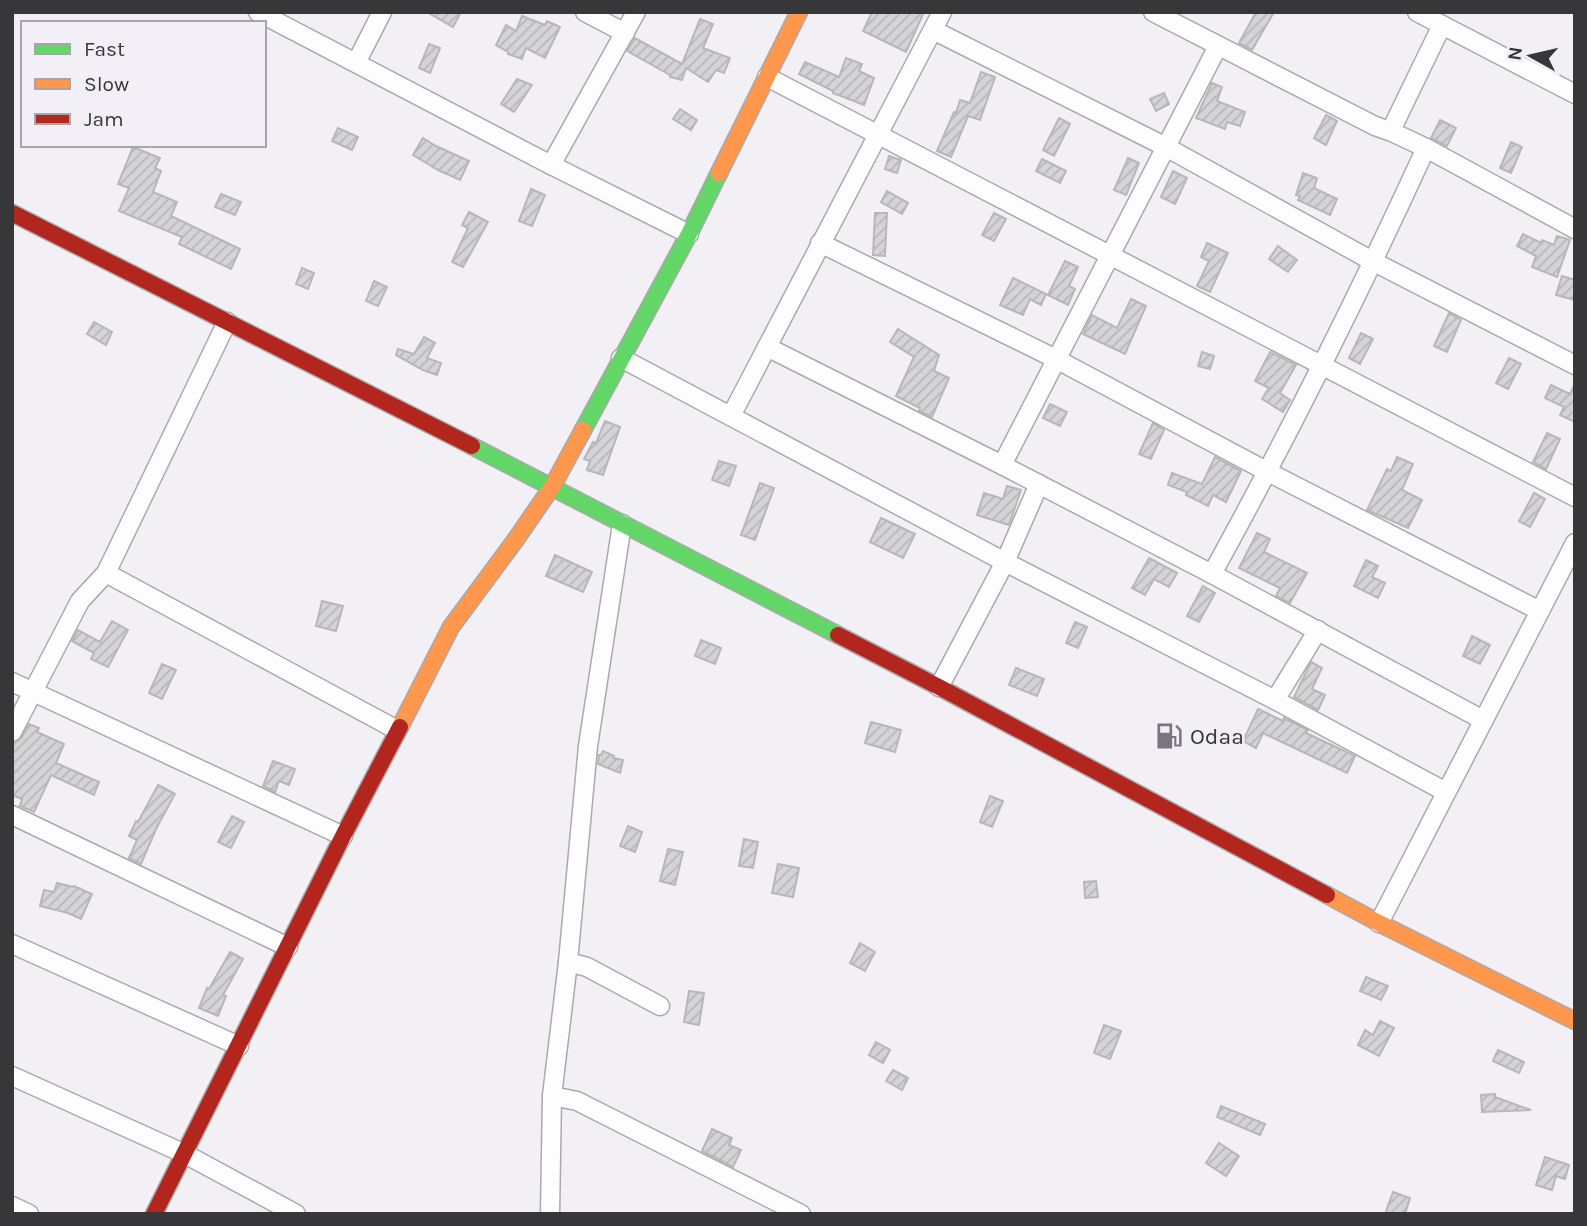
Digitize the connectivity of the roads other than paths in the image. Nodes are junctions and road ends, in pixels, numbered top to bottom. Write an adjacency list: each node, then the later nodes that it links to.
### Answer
1 (258, 12): 13 (street)
2 (382, 12): 13 (street)
3 (585, 12): 11 (street)
4 (636, 12): 11 (street)
5 (799, 12): 14 (main road)
6 (942, 12): 10 (street)
7 (1153, 12): 12 (street)
8 (1417, 12): 9 (street)
9 (1442, 25): 15 (street); 16 (street)
10 (933, 30): 17 (street); 18 (street)
11 (625, 33): 20 (street)
12 (1218, 46): 16 (street); 18 (street)
13 (356, 63): 20 (street)
14 (767, 77): 17 (street); 23 (main road)
15 (1573, 89)
16 (1392, 132): 19 (street)
17 (876, 135): 24 (street); 25 (street)
18 (1166, 148): 25 (street); 26 (street)
19 (1426, 148): 22 (street); 26 (street)
20 (551, 165): 23 (street)
21 (12, 213): 27 (main road)
22 (1575, 229)
23 (689, 234): 29 (main road)
24 (820, 243): 28 (street); 30 (street)
25 (1109, 257): 30 (street); 31 (street)
26 (1374, 261): 31 (street); 32 (street)
27 (227, 322): 37 (main road); 42 (street)
28 (767, 347): 33 (street); 34 (street)
29 (621, 358): 33 (street); 37 (main road)
30 (1056, 359): 34 (street); 35 (street)
31 (1323, 365): 35 (street); 38 (street)
32 (1575, 366)
33 (731, 416): 41 (street)
34 (1002, 465): 36 (street)
35 (1268, 472): 43 (street); 44 (street)
36 (1039, 484): 41 (street); 43 (street)
37 (552, 487): 39 (main road); 51 (main road)
38 (1575, 497)
39 (622, 524): 47 (main road); 59 (street)
40 (1575, 543): 44 (street)
41 (1005, 562): 47 (street); 49 (street)
42 (106, 573): 48 (street); 51 (street)
43 (1212, 574): 45 (street)
44 (1540, 611): 50 (street)
45 (1318, 630): 49 (street); 50 (street)
46 (12, 682): 48 (street)
47 (939, 687): 56 (main road)
48 (33, 693): 52 (street); 55 (street)
49 (1275, 700): 53 (street)
50 (1483, 720): 53 (street)
51 (397, 730): 55 (main road)
52 (12, 732)
53 (1446, 792): 56 (street)
54 (12, 815): 58 (street)
55 (343, 836): 58 (main road)
56 (1379, 923): 61 (main road)
57 (12, 944): 62 (street)
58 (288, 947): 62 (main road)
59 (568, 962): 60 (street); 64 (street)
60 (660, 1006)
61 (1575, 1021)
62 (239, 1046): 65 (main road)
63 (12, 1076): 65 (street)
64 (552, 1096): 70 (street); 71 (street)
65 (185, 1154): 68 (main road); 69 (street)
66 (12, 1206): 67 (street)
67 (29, 1214)
68 (154, 1214)
69 (296, 1214)
70 (550, 1214)
71 (801, 1214)

